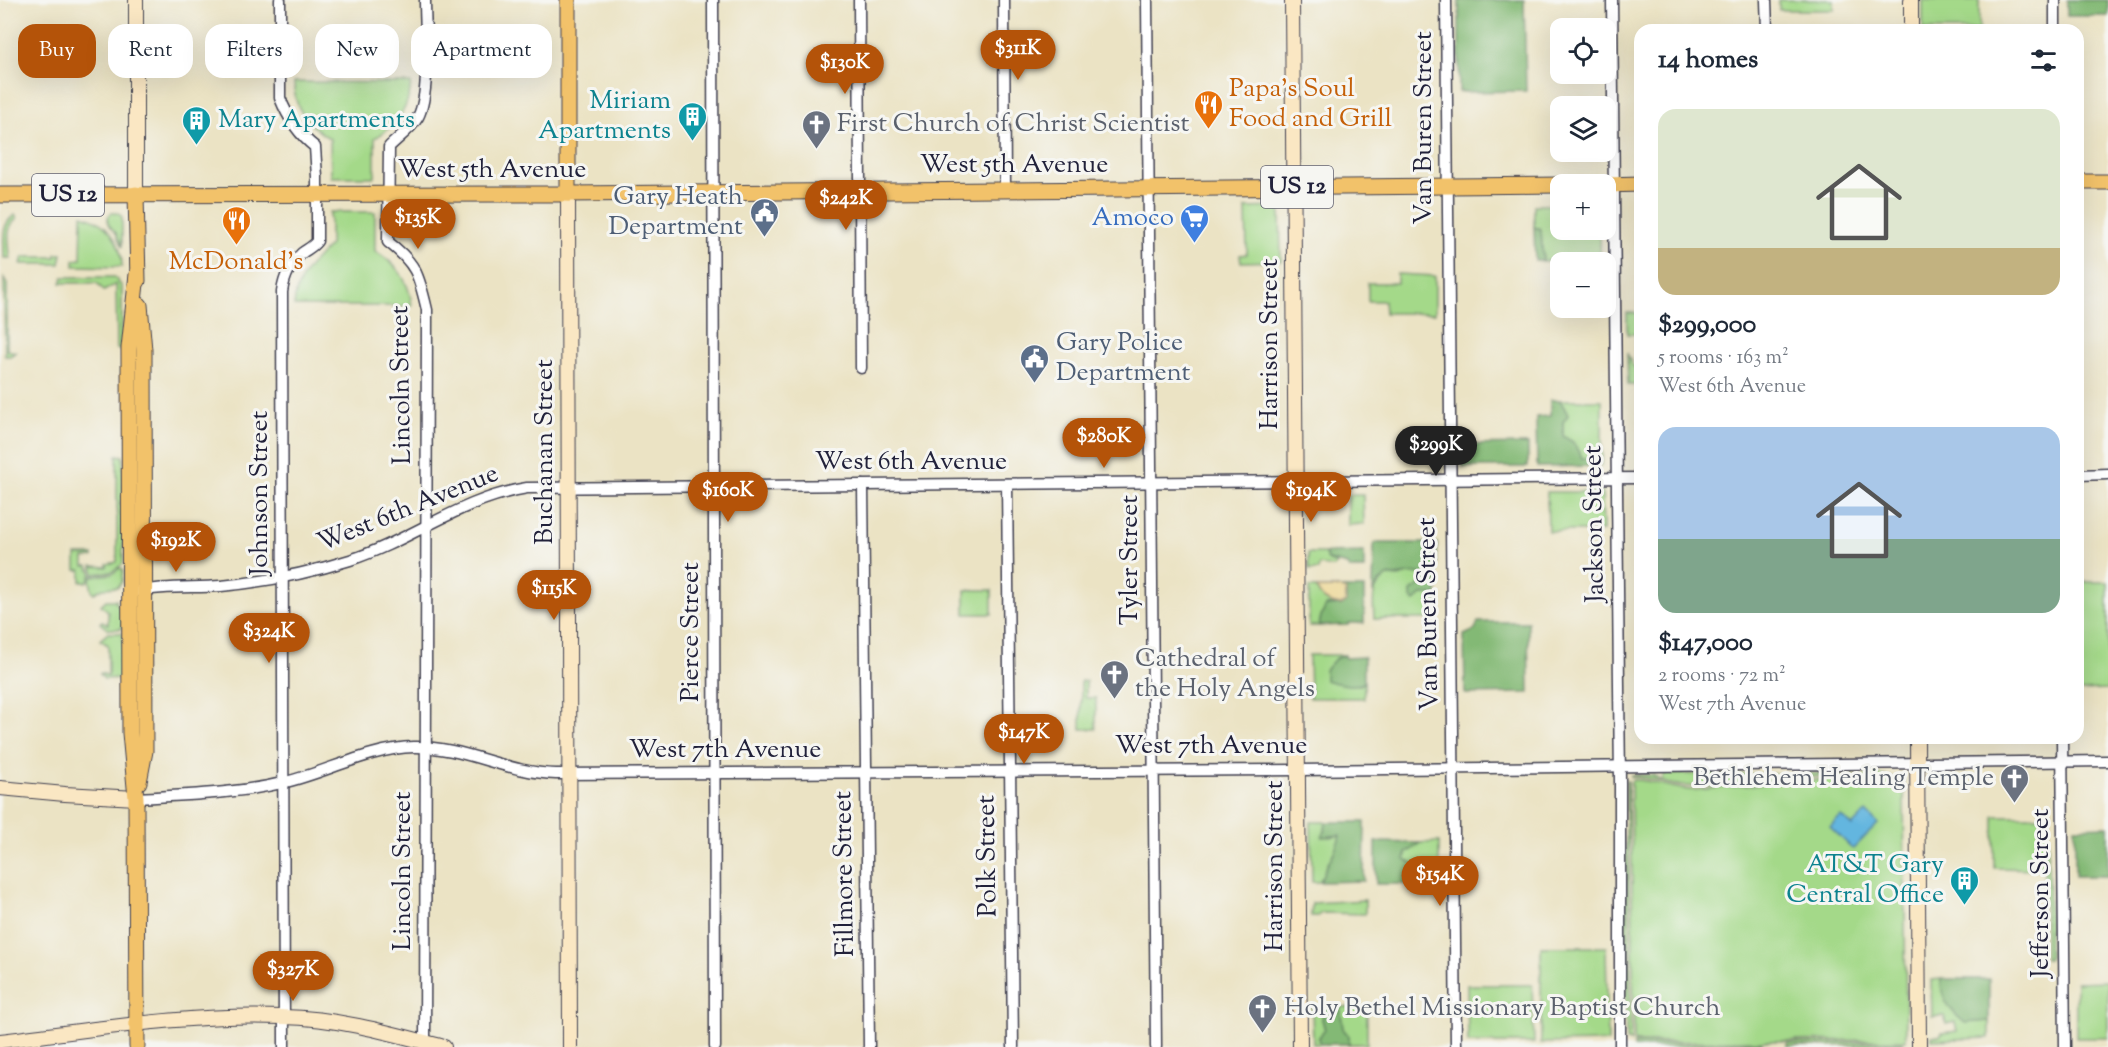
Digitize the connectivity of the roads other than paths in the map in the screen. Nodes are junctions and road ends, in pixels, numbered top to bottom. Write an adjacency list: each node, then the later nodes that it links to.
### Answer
1 (136, 0): 34 (street)
2 (280, 0): 30 (street, Johnson Street)
3 (425, 0): 31 (street, Lincoln Street)
4 (568, 0): 32 (main road, Buchanan Street)
5 (713, 0): 29 (street, Pierce Street)
6 (859, 0): 28 (street)
7 (1004, 0): 27 (street)
8 (1147, 0): 26 (street, Tyler Street)
9 (1292, 0): 25 (street, Harrison Street)
10 (1446, 0): 24 (street, Van Buren Street)
11 (1612, 0): 18 (street, Jackson Street)
12 (1766, 0): 15 (street)
13 (1911, 0): 16 (street)
14 (2055, 0): 17 (street)
15 (1767, 24)
16 (1911, 24)
17 (2055, 24)
18 (1609, 174)
19 (2084, 182): 20 (main road)
20 (2108, 182)
21 (1616, 184): 22 (main road)
22 (1634, 184)
23 (1550, 185): 24 (main road, West 5th Avenue / US 12)
24 (1446, 186): 25 (main road, West 5th Avenue / US 12); 41 (street, Van Buren Street)
25 (1293, 187): 26 (main road, West 5th Avenue / US 12); 42 (street, Harrison Street)
26 (1148, 188): 27 (main road, West 5th Avenue / US 12); 43 (street, Tyler Street)
27 (1005, 190): 28 (main road, West 5th Avenue / US 12)
28 (860, 191): 29 (main road, West 5th Avenue / US 12); 36 (street)
29 (714, 192): 32 (main road, West 5th Avenue / US 12); 46 (street, Pierce Street)
30 (317, 194): 31 (main road, West 5th Avenue / US 12); 34 (main road, West 5th Avenue / US 12); 49 (street, Johnson Street)
31 (388, 194): 32 (main road, West 5th Avenue / US 12); 48 (street, Lincoln Street)
32 (568, 194): 47 (street, Buchanan Street)
33 (0, 195): 34 (main road, West 5th Avenue / US 12)
34 (136, 195): 50 (main road)
35 (1611, 240): 39 (street, Jackson Street)
36 (861, 368)
37 (2084, 474): 38 (street)
38 (2108, 474)
39 (1617, 478): 40 (street, West 6th Avenue); 41 (street, West 6th Avenue); 57 (street, Jackson Street)
40 (1634, 478)
41 (1450, 479): 42 (street, West 6th Avenue); 58 (street, Van Buren Street)
42 (1295, 480): 43 (street, West 6th Avenue); 59 (street, Harrison Street)
43 (1152, 483): 44 (street, West 6th Avenue); 60 (street, Tyler Street)
44 (1007, 484): 45 (street, West 6th Avenue); 61 (street, Polk Street)
45 (863, 485): 46 (street, West 6th Avenue); 63 (street, Fillmore Street)
46 (713, 486): 47 (street, West 6th Avenue); 62 (street, Pierce Street)
47 (570, 487): 48 (street, West 6th Avenue); 64 (street, Buchanan Street)
48 (427, 524): 49 (street, West 6th Avenue); 53 (street, Lincoln Street)
49 (283, 576): 50 (street, West 6th Avenue); 65 (street, Johnson Street)
50 (137, 591): 67 (main road)
51 (1917, 744): 56 (street)
52 (2062, 744): 54 (street, Jefferson Street)
53 (426, 747): 64 (street, West 7th Avenue); 65 (street, West 7th Avenue); 71 (street, Lincoln Street)
54 (2062, 761): 55 (street, West 7th Avenue); 56 (street, West 7th Avenue); 84 (street, Jefferson Street)
55 (2108, 761)
56 (1917, 762): 57 (street, West 7th Avenue); 83 (street)
57 (1620, 766): 58 (street, West 7th Avenue); 82 (street, Jackson Street)
58 (1454, 768): 59 (street, West 7th Avenue); 81 (street, Van Buren Street)
59 (1298, 770): 60 (street, West 7th Avenue); 80 (street, Harrison Street)
60 (1154, 771): 61 (street, West 7th Avenue); 79 (street, Tyler Street)
61 (1010, 772): 63 (street, West 7th Avenue); 78 (street, Polk Street)
62 (714, 773): 63 (street, West 7th Avenue); 64 (street, West 7th Avenue); 76 (street, Pierce Street)
63 (866, 773): 77 (street, Fillmore Street)
64 (571, 774): 75 (street, Buchanan Street)
65 (283, 783): 67 (street, West 7th Avenue); 68 (street, Johnson Street)
66 (0, 788): 67 (street, West 7th Avenue)
67 (136, 798): 69 (main road)
68 (284, 1017): 69 (street); 71 (street); 73 (street, Johnson Street)
69 (136, 1025): 70 (street); 72 (main road)
70 (0, 1041)
71 (425, 1045): 74 (street)
72 (137, 1047)
73 (284, 1047)
74 (444, 1047)
75 (570, 1047)
76 (715, 1047)
77 (869, 1047)
78 (1012, 1047)
79 (1156, 1047)
80 (1300, 1047)
81 (1456, 1047)
82 (1620, 1047)
83 (1919, 1047)
84 (2065, 1047)

